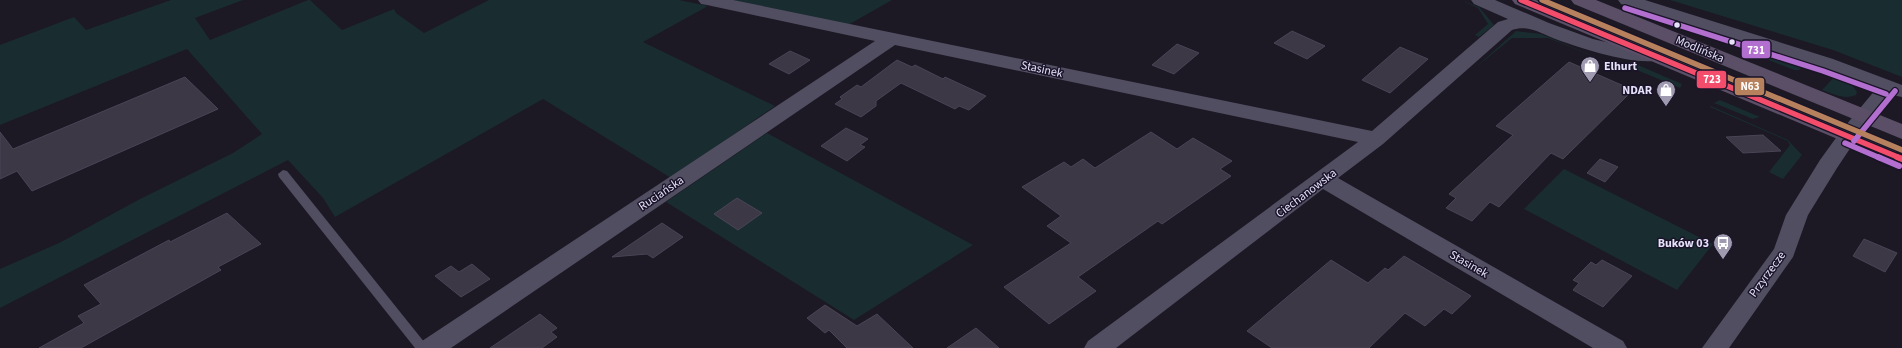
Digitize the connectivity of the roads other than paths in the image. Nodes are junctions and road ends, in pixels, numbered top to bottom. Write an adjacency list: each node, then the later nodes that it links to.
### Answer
1 (707, 0): 8 (street, Stasinek)
2 (1521, 0): 9 (main road, Modlińska)
3 (1580, 0): 11 (main road, Modlińska)
4 (1627, 0): 10 (street, Modlińska)
5 (1486, 3): 6 (street, Modlińska); 7 (street)
6 (1533, 22): 7 (street, Ciechanowska); 9 (street, Modlińska)
7 (1505, 26): 14 (street, Ciechanowska)
8 (892, 38): 14 (street, Stasinek); 19 (street, Ruciańska)
9 (1653, 56): 13 (main road, Modlińska)
10 (1895, 89): 11 (street, Modlińska)
11 (1864, 117): 12 (main road, Modlińska); 13 (street, Przyrzecze)
12 (1902, 132)
13 (1848, 136): 15 (main road, Modlińska); 22 (street, Przyrzecze)
14 (1376, 139): 17 (street, Ciechanowska)
15 (1902, 159)
16 (283, 174): 18 (lane)
17 (1324, 180): 20 (street, Ciechanowska); 21 (street, Stasinek)
18 (422, 348)
19 (430, 348)
20 (1097, 348)
21 (1614, 348)
22 (1715, 348)

